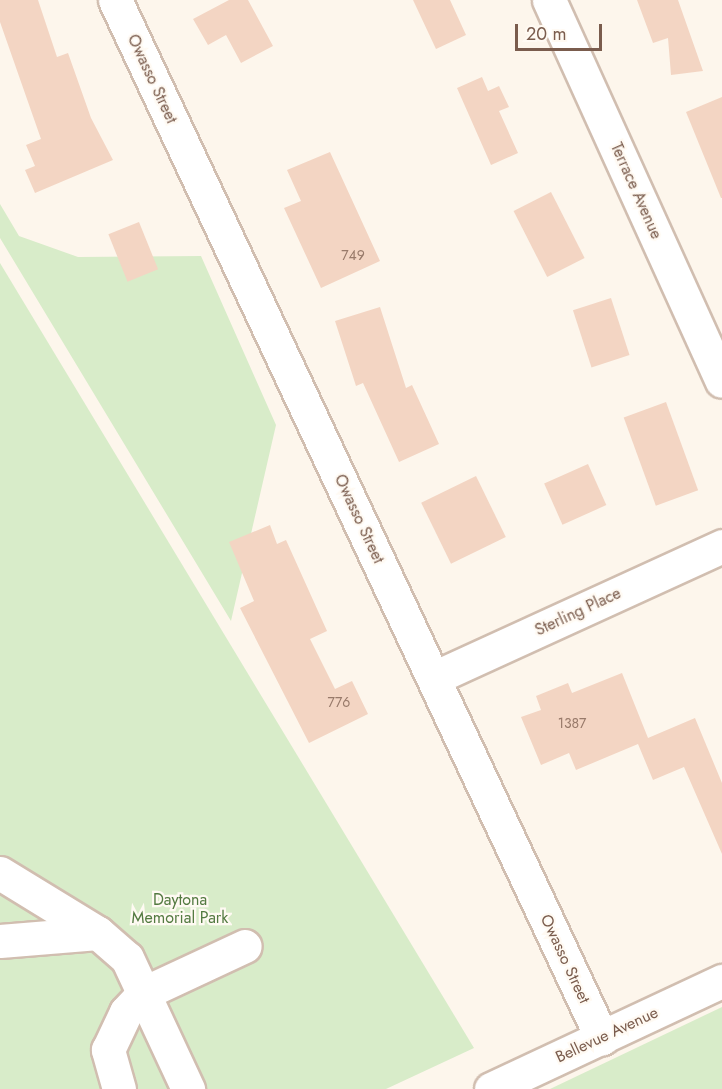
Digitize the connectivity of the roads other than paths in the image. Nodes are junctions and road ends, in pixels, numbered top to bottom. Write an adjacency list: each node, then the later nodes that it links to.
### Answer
1 (115, 0): 5 (street, Owasso Street)
2 (549, 0): 3 (street, Terrace Avenue)
3 (722, 381)
4 (722, 546): 5 (street, Sterling Place)
5 (434, 678): 12 (street, Owasso Street)
6 (0, 873): 7 (street)
7 (98, 933): 8 (street); 11 (street)
8 (0, 941)
9 (245, 946): 11 (street)
10 (722, 981): 12 (street, Bellevue Avenue)
11 (144, 993): 13 (street); 14 (street)
12 (602, 1038): 15 (street, Bellevue Avenue)
13 (119, 1089)
14 (188, 1089)
15 (491, 1089)

